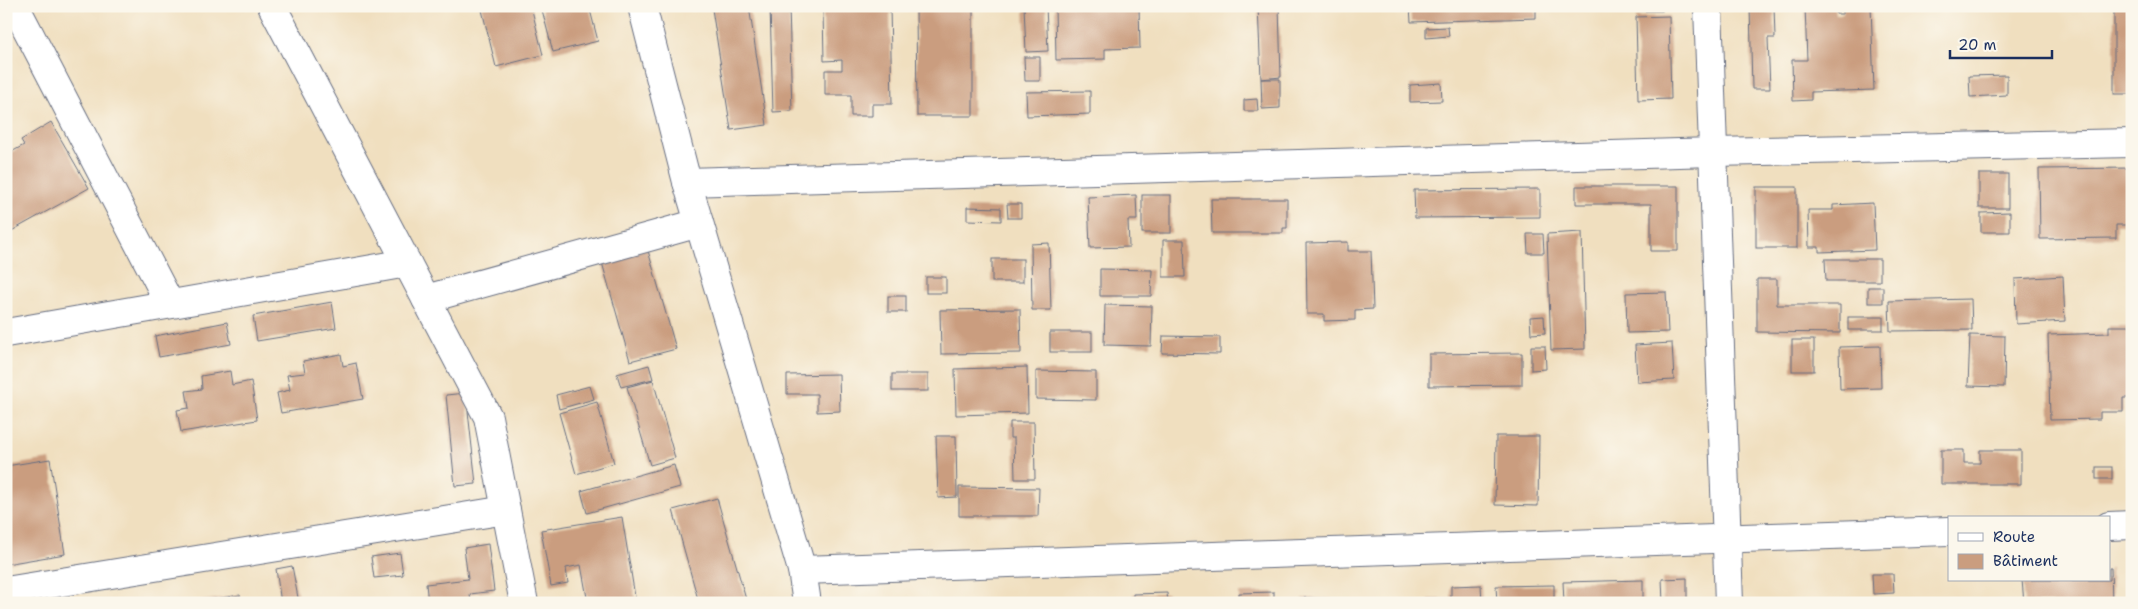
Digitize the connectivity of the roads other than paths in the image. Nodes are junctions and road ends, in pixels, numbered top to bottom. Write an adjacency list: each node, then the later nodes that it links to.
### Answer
1 (15, 6): 11 (street)
2 (272, 6): 9 (street)
3 (642, 6): 7 (street)
4 (1708, 6): 6 (street)
5 (2132, 143): 6 (street)
6 (1713, 152): 7 (street); 17 (street)
7 (686, 182): 8 (street)
8 (699, 223): 10 (street); 18 (street)
9 (407, 263): 10 (street); 11 (street)
10 (426, 299): 13 (street)
11 (170, 304): 12 (street)
12 (6, 333)
13 (506, 510): 19 (street); 20 (street)
14 (2132, 525): 15 (street)
15 (2110, 526)
16 (1948, 531): 17 (street)
17 (1728, 538): 18 (street); 22 (street)
18 (802, 570): 21 (street)
19 (6, 591)
20 (524, 603)
21 (807, 603)
22 (1729, 603)

